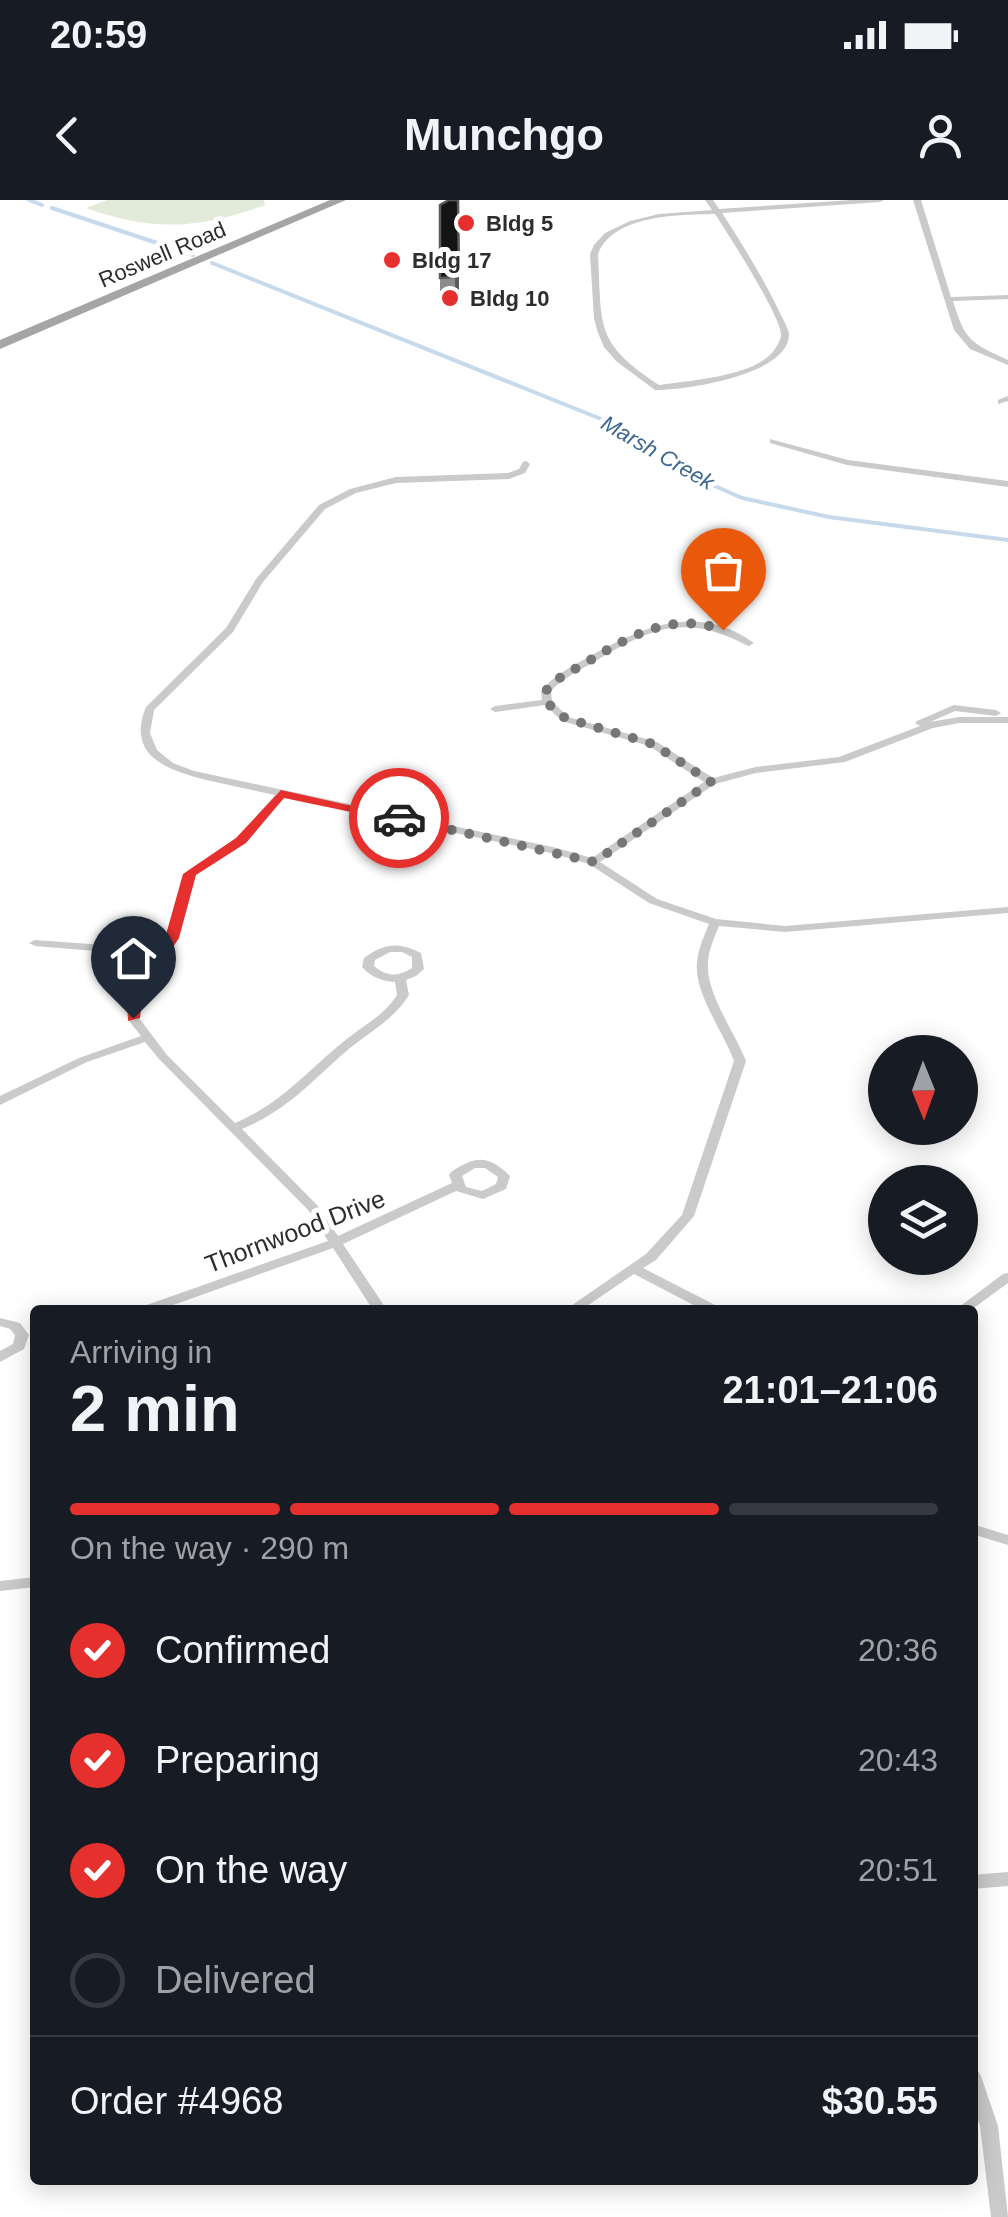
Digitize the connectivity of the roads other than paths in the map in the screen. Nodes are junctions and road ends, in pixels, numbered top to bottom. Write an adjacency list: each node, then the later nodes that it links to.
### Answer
1 (340, 200): 8 (main road, Roswell Road)
2 (709, 200): 5 (street)
3 (880, 200): 5 (street)
4 (917, 200): 7 (street)
5 (717, 212): 5 (street)
6 (1008, 297): 7 (street)
7 (948, 299): 9 (street)
8 (0, 346)
9 (1008, 363)
10 (773, 441): 12 (street)
11 (526, 464): 18 (street)
12 (1008, 484)
13 (749, 643): 14 (street)
14 (546, 702): 15 (street); 17 (street)
15 (495, 709)
16 (1008, 718): 17 (street)
17 (711, 782): 19 (street)
18 (281, 794): 19 (street); 23 (street)
19 (594, 862): 21 (street)
20 (1008, 910): 21 (street)
21 (714, 922): 30 (street)
22 (35, 943): 23 (street)
23 (163, 953): 25 (street)
24 (400, 978): 27 (street)
25 (145, 1038): 26 (street); 27 (street)
26 (0, 1100)
27 (236, 1128): 29 (street)
28 (457, 1186): 29 (street, Thornwood Drive)
29 (337, 1242): 32 (street, Thornwood Drive); 33 (street)
30 (633, 1268): 34 (street); 35 (street)
31 (1008, 1277): 36 (street)
32 (160, 1305)
33 (377, 1305)
34 (579, 1305)
35 (704, 1305)
36 (969, 1305)
37 (0, 1322): 38 (street)
38 (7, 1354)
39 (978, 1531): 40 (street)
40 (1008, 1540)
41 (30, 1583): 42 (street)
42 (0, 1586)
43 (1008, 1879): 44 (street)
44 (978, 1882)
45 (978, 2095): 46 (street)
46 (1000, 2217)

